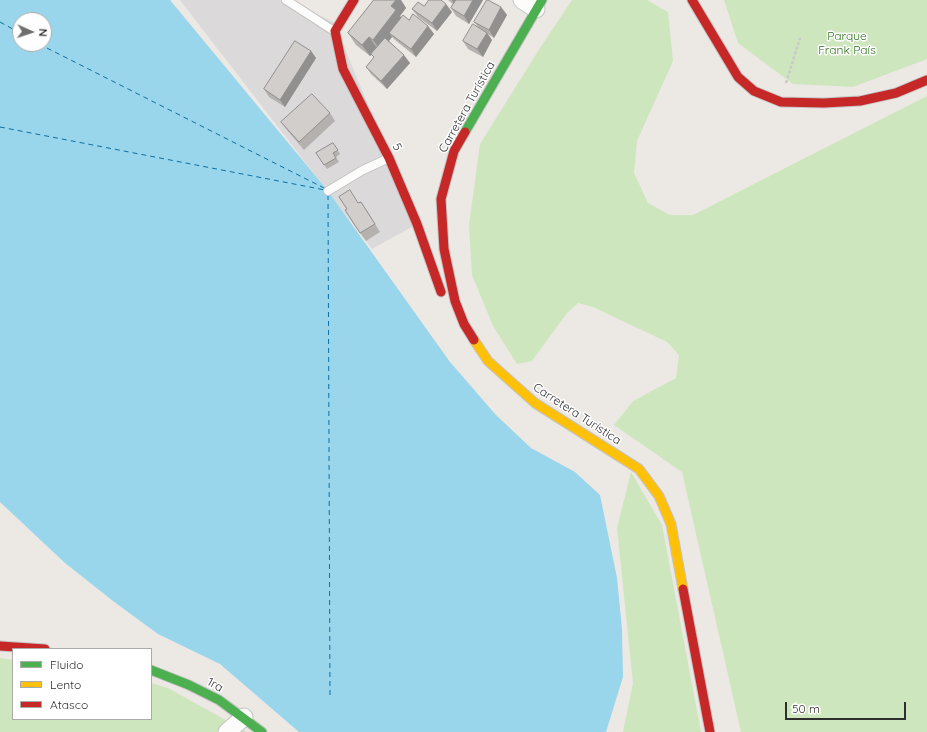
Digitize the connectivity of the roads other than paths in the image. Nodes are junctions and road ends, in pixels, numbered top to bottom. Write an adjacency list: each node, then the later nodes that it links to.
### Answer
1 (286, 0): 5 (lane)
2 (354, 0): 5 (main road)
3 (692, 0): 6 (main road)
4 (533, 3): 9 (main road, Carretera Turística)
5 (335, 31): 7 (main road, 5)
6 (927, 80)
7 (389, 158): 8 (lane); 9 (main road, 5)
8 (328, 191)
9 (455, 301): 16 (main road, Carretera Turística)
10 (0, 646): 11 (main road)
11 (30, 648)
12 (152, 670): 13 (main road, 1ra)
13 (244, 717): 14 (street); 15 (main road, 1ra)
14 (227, 732)
15 (262, 732)
16 (710, 732)

